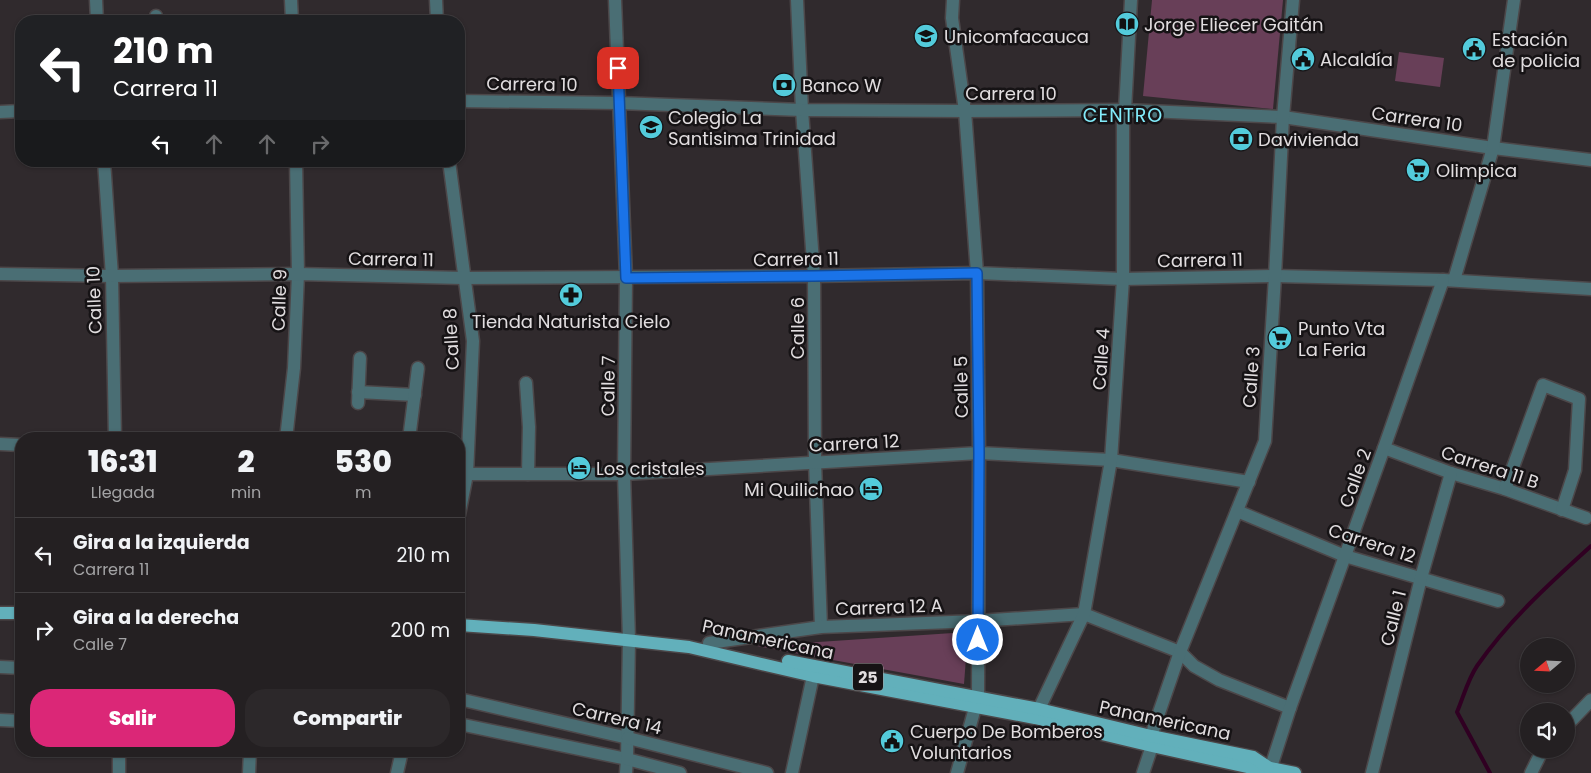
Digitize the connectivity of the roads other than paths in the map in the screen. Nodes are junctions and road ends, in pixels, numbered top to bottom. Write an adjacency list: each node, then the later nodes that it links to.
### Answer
1 (96, 0): 10 (street)
2 (291, 0): 11 (street)
3 (436, 0): 12 (street)
4 (615, 0): 14 (street, Calle 7)
5 (797, 0): 15 (street, Calle 6)
6 (953, 0): 18 (street, Calle 5)
7 (1131, 0): 16 (street, Calle 4)
8 (1293, 0): 20 (street, Calle 3)
9 (1514, 0): 21 (street, Calle 2)
10 (97, 15)
11 (292, 15)
12 (437, 15)
13 (465, 101): 14 (street, Carrera 10)
14 (619, 103): 15 (street, Carrera 10); 33 (street, Calle 7)
15 (802, 110): 18 (street, Carrera 10); 30 (street, Calle 6)
16 (1125, 110): 18 (street, Carrera 10); 20 (street, Carrera 10); 34 (street, Calle 4)
17 (15, 111): 19 (street)
18 (965, 111): 26 (street, Calle 5)
19 (0, 112)
20 (1283, 117): 21 (street, Carrera 10); 31 (street, Calle 3)
21 (1493, 148): 22 (street, Carrera 10); 35 (street, Calle 2)
22 (1591, 160)
23 (104, 167): 29 (street, Calle 10)
24 (296, 167): 28 (street, Calle 9)
25 (450, 167): 32 (street, Calle 8)
26 (977, 273): 30 (street, Carrera 11); 34 (street, Carrera 11); 48 (street, Calle 5)
27 (0, 274): 29 (street, Carrera 11)
28 (298, 274): 29 (street, Carrera 11); 32 (street, Carrera 11); 42 (street, Calle 9)
29 (112, 276): 41 (street, Calle 10)
30 (814, 276): 33 (street, Carrera 11); 50 (street, Calle 6)
31 (1275, 276): 34 (street, Carrera 11); 35 (street, Carrera 11); 55 (street, Calle 3)
32 (463, 278): 33 (street, Carrera 11); 46 (street, Calle 8)
33 (626, 278): 54 (street, Calle 7)
34 (1124, 278): 49 (street, Calle 4)
35 (1449, 280): 36 (street, Carrera 11); 47 (street, Calle 2)
36 (1591, 289)
37 (360, 358): 40 (street)
38 (418, 368): 40 (street)
39 (526, 383): 53 (street)
40 (415, 395): 43 (street)
41 (115, 432)
42 (287, 432)
43 (411, 432)
44 (0, 444): 45 (street)
45 (15, 445)
46 (465, 447)
47 (1384, 448): 51 (street, Carrera 11 B); 60 (street, Calle 2)
48 (979, 453): 49 (street, Carrera 12); 50 (street, Carrera 12); 69 (street, Calle 5)
49 (1111, 460): 55 (street, Carrera 12); 67 (street, Calle 4)
50 (815, 462): 54 (street, Carrera 12); 71 (street, Calle 6)
51 (1451, 473): 56 (street, Carrera 11 B); 61 (street, Calle 1)
52 (465, 474): 53 (street, Carrera 12)
53 (528, 474): 54 (street, Carrera 12)
54 (624, 474): 72 (street, Calle 7)
55 (1249, 482): 58 (street, Calle 3)
56 (1505, 489): 57 (street, Carrera 11 B); 57 (street)
57 (1562, 510): 59 (street, Carrera 11 B)
58 (1238, 511): 60 (street, Carrera 12); 74 (street, Calle 3)
59 (1586, 518)
60 (1345, 556): 61 (street, Carrera 12); 81 (street, Calle 2)
61 (1421, 578): 62 (street, Carrera 12); 105 (street, Calle 1)
62 (1498, 601)
63 (0, 605): 64 (main road)
64 (15, 606)
65 (0, 612): 66 (main road)
66 (15, 613)
67 (1084, 614): 69 (street, Carrera 12 A); 74 (street, Carrera 12 A); 82 (street, Calle 4)
68 (465, 619): 72 (main road, Panamericana / 25)
69 (978, 621): 71 (street, Carrera 12 A); 80 (street, Calle 5)
70 (465, 625): 72 (main road, Panamericana / 25)
71 (820, 627): 73 (street, Carrera 12 A)
72 (628, 635): 73 (main road, Panamericana / 25); 77 (main road, Panamericana / 25); 87 (street, Calle 7)
73 (709, 643): 80 (main road, Panamericana / 25)
74 (1180, 652): 81 (street, Carrera 12 A); 88 (street, Calle 3)
75 (0, 667): 76 (street)
76 (15, 668)
77 (813, 676): 80 (main road, Panamericana / 25); 101 (street)
78 (465, 700): 87 (street, Carrera 14)
79 (1591, 700): 83 (street)
80 (977, 702): 82 (main road, Panamericana / 25); 88 (main road, Panamericana / 25); 102 (street, Calle 5)
81 (1290, 708): 94 (street, Calle 2)
82 (1039, 709): 88 (main road, Panamericana / 25)
83 (1575, 717)
84 (0, 720): 85 (street)
85 (15, 721)
86 (465, 725): 93 (street)
87 (628, 738): 93 (street, Calle 7); 100 (street, Carrera 14)
88 (1152, 741): 94 (main road, Panamericana / 25); 103 (street, Calle 3)
89 (119, 757): 95 (street)
90 (250, 757): 96 (street)
91 (401, 757): 97 (street)
92 (1538, 758): 106 (street)
93 (627, 759): 98 (street, Calle 7); 99 (street)
94 (1269, 771): 104 (main road, Panamericana / 25)
95 (119, 773)
96 (249, 773)
97 (397, 773)
98 (626, 773)
99 (680, 773)
100 (767, 773)
101 (792, 773)
102 (957, 773)
103 (1143, 773)
104 (1295, 773)
105 (1372, 773)
106 (1531, 773)

